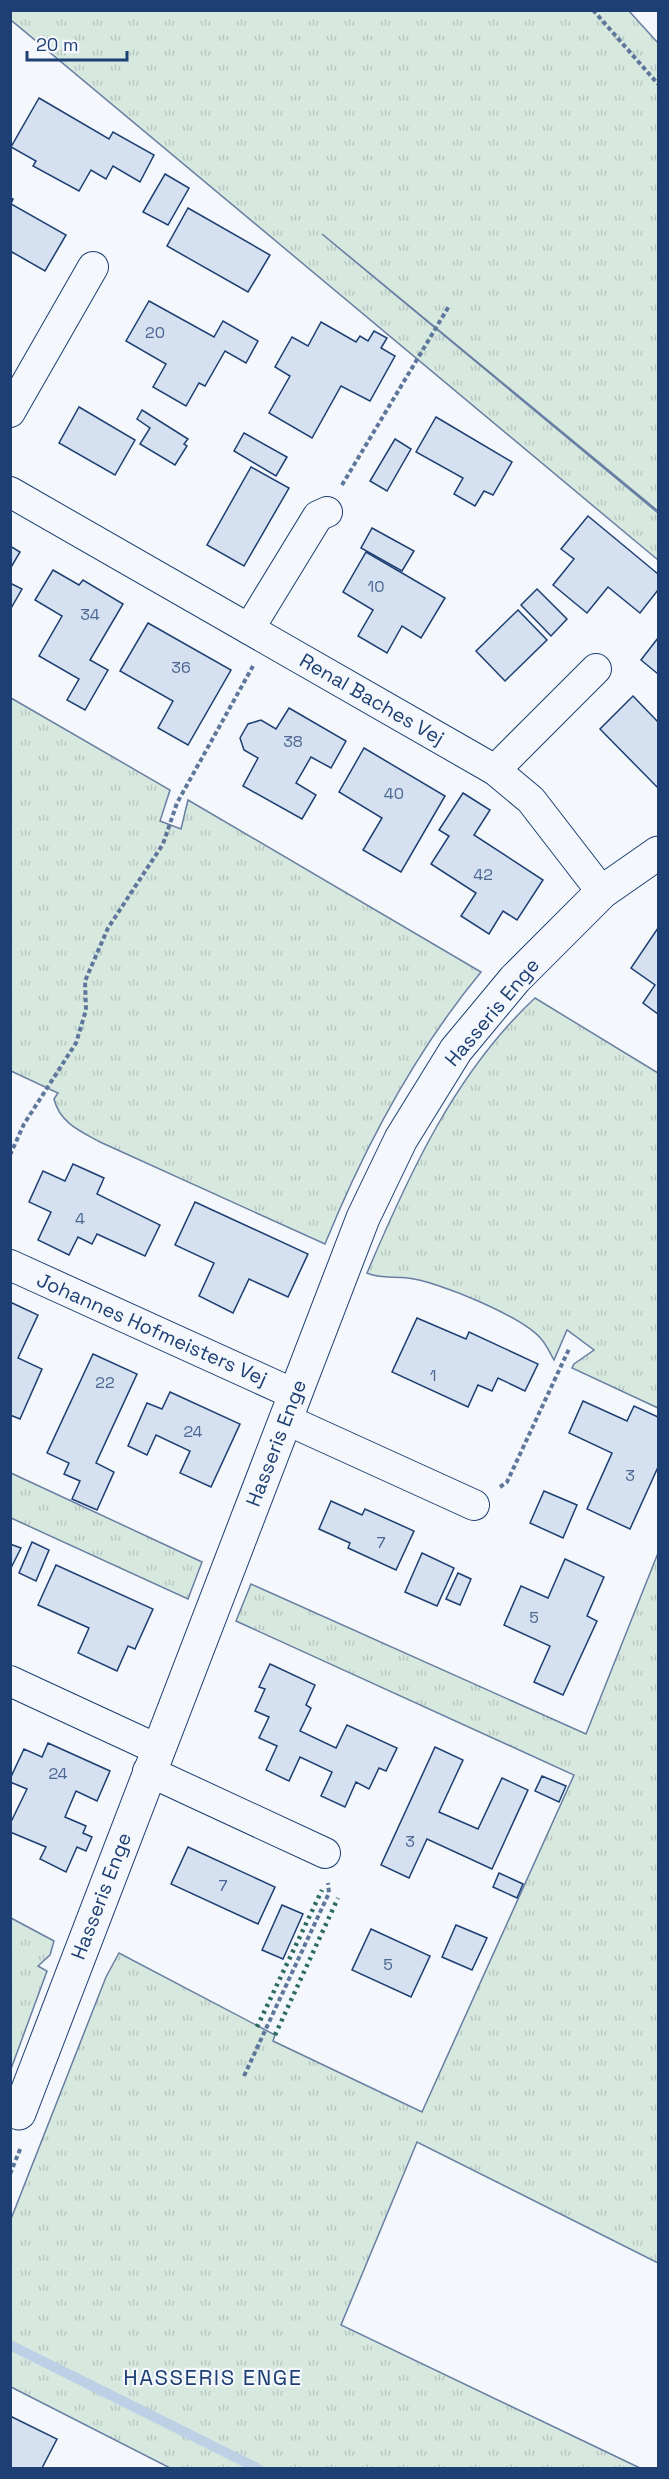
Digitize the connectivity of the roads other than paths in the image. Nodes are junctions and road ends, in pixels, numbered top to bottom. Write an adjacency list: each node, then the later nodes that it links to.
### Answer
1 (93, 267): 2 (street)
2 (10, 412)
3 (10, 492): 5 (street, Renal Baches Vej)
4 (327, 512): 5 (street)
5 (259, 634): 7 (street, Renal Baches Vej)
6 (596, 669): 7 (street)
7 (495, 770): 9 (street, Renal Baches Vej)
8 (658, 853): 9 (street, Hasseris Enge)
9 (602, 892): 11 (street, Hasseris Enge)
10 (10, 1265): 11 (street, Johannes Hofmeisters Vej)
11 (290, 1406): 12 (street, Johannes Hofmeisters Vej); 14 (street, Hasseris Enge)
12 (474, 1504)
13 (10, 1681): 14 (street)
14 (153, 1760): 15 (street); 16 (street, Hasseris Enge)
15 (325, 1853)
16 (19, 2113)

